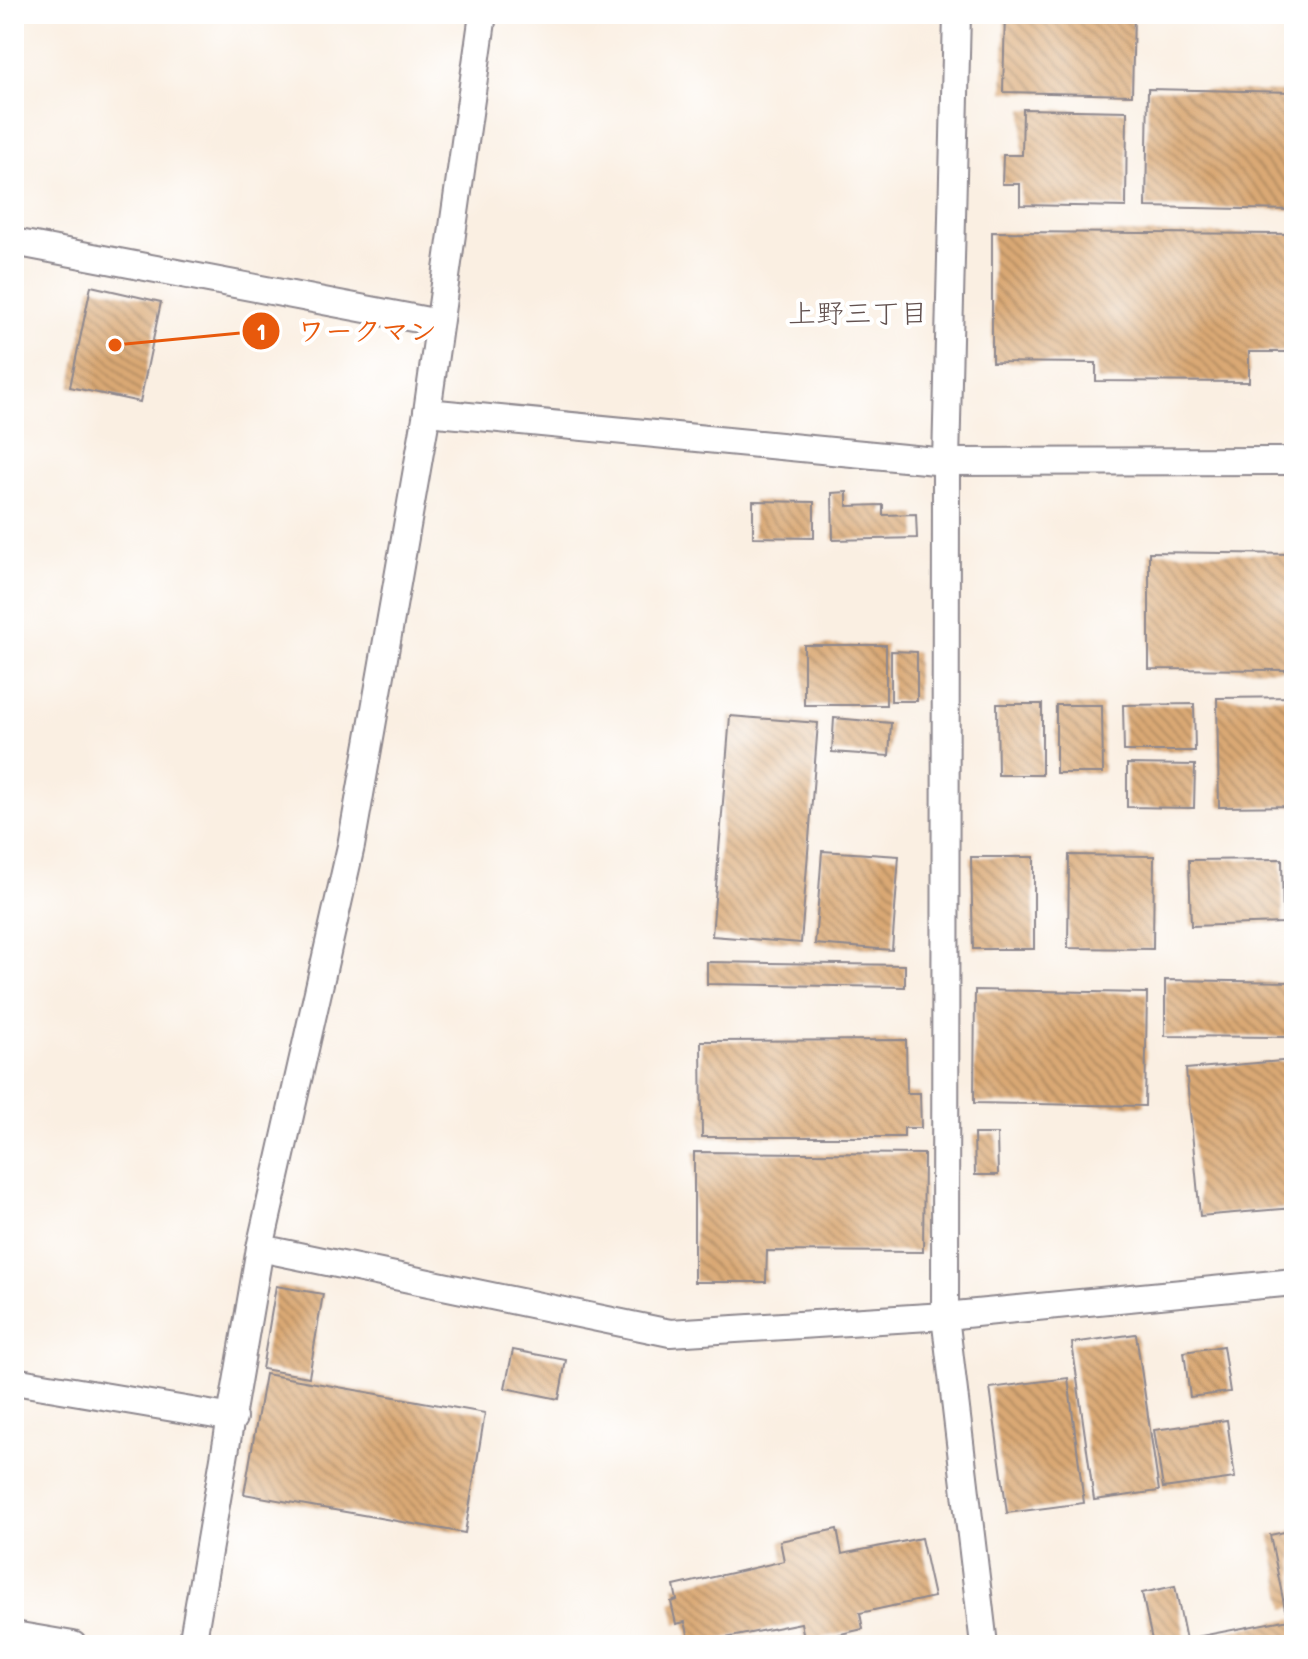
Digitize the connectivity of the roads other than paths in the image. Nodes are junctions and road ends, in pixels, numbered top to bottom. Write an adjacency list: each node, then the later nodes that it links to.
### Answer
1 (483, 14): 4 (street)
2 (957, 14): 7 (street)
3 (14, 242): 4 (street)
4 (439, 323): 5 (street)
5 (427, 412): 7 (street); 8 (street)
6 (1294, 461): 7 (street)
7 (946, 462): 10 (street)
8 (260, 1248): 10 (street); 12 (street)
9 (1294, 1282): 10 (street)
10 (945, 1316): 16 (street)
11 (14, 1381): 12 (street)
12 (233, 1418): 15 (street)
13 (14, 1635): 14 (street)
14 (73, 1645)
15 (192, 1645)
16 (984, 1645)

